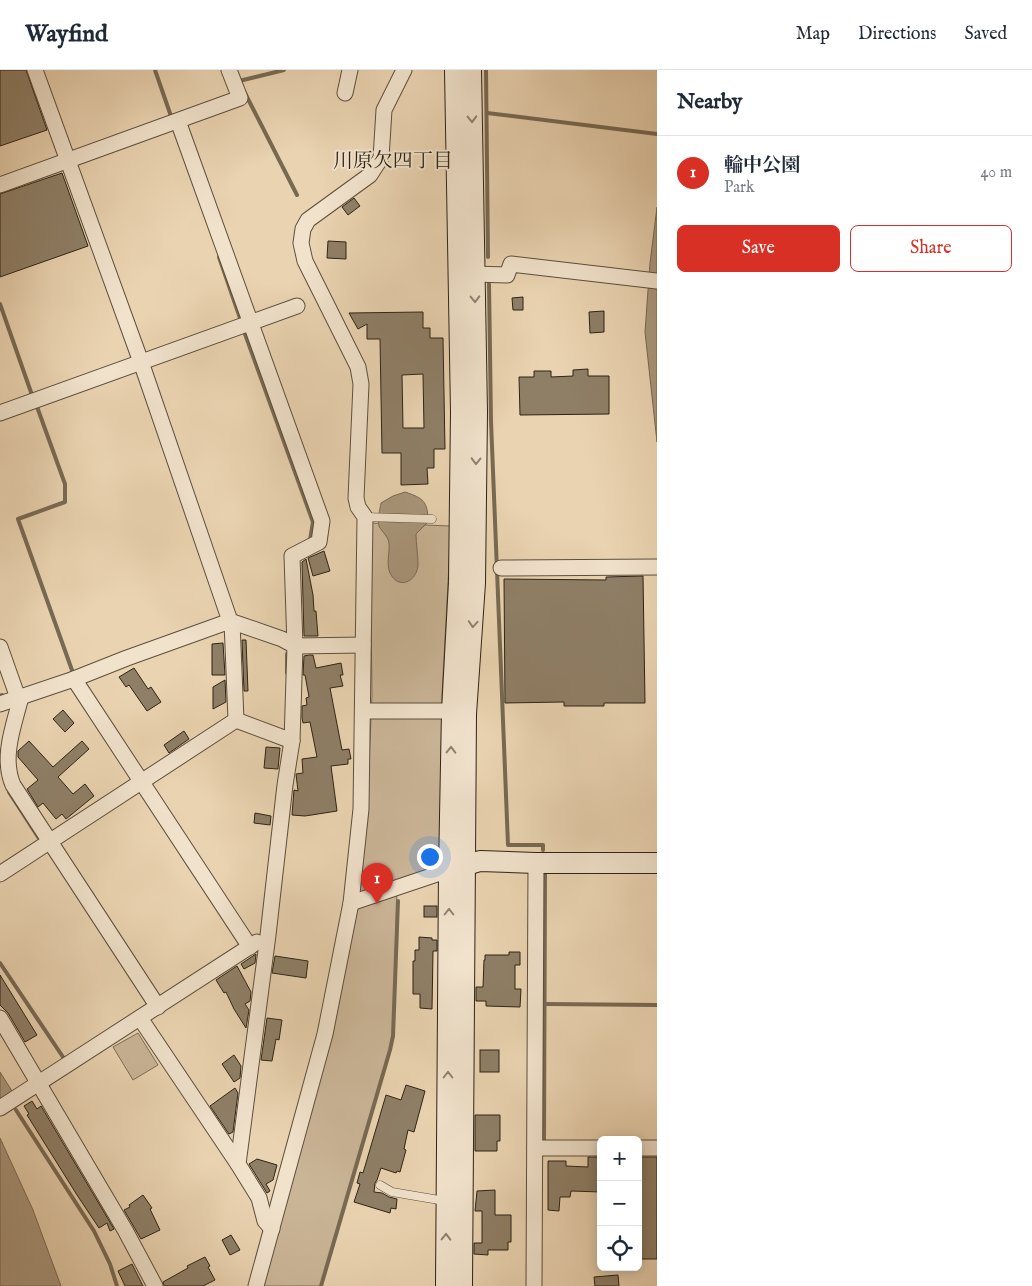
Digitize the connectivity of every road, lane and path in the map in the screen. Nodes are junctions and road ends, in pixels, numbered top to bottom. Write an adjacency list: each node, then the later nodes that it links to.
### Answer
1 (35, 70): 9 (street)
2 (229, 70): 8 (street)
3 (350, 70): 7 (street)
4 (404, 70): 17 (street)
5 (455, 70): 29 (street)
6 (471, 70): 11 (street, one-way to 11)
7 (345, 93)
8 (178, 121): 9 (street); 14 (street)
9 (68, 161): 10 (street); 15 (street)
10 (0, 185)
11 (474, 274): 12 (street); 36 (street, one-way to 36)
12 (652, 280)
13 (297, 306): 14 (street)
14 (250, 323): 15 (street); 22 (street)
15 (141, 362): 16 (street); 21 (street)
16 (0, 413)
17 (370, 517): 18 (lane); 23 (street)
18 (432, 520)
19 (657, 567): 20 (street)
20 (501, 568)
21 (231, 621): 22 (street); 25 (street); 30 (street)
22 (295, 646): 23 (street); 31 (street)
23 (363, 646): 28 (street)
24 (0, 647): 26 (street)
25 (74, 679): 26 (street); 32 (street)
26 (20, 697): 27 (street); 33 (street)
27 (0, 704)
28 (364, 710): 29 (street); 38 (street)
29 (452, 711): 36 (street, one-way to 29)
30 (236, 720): 31 (street); 32 (street)
31 (292, 741): 39 (street)
32 (141, 781): 33 (street); 40 (street)
33 (49, 842): 37 (street); 41 (street)
34 (657, 862): 35 (street)
35 (536, 863): 36 (street); 46 (street)
36 (456, 868): 38 (street); 52 (street, one-way to 36); 57 (street)
37 (0, 874)
38 (350, 904): 53 (street)
39 (268, 935): 40 (street); 50 (street)
40 (250, 947): 41 (street)
41 (158, 1007): 43 (street)
42 (0, 1018): 44 (street)
43 (140, 1018): 44 (street); 50 (street)
44 (40, 1083): 45 (street); 54 (street)
45 (0, 1108)
46 (535, 1148): 47 (street); 58 (street)
47 (597, 1148)
48 (642, 1148): 49 (street)
49 (657, 1148)
50 (238, 1164): 53 (street)
51 (380, 1185): 52 (lane)
52 (447, 1201): 56 (street, one-way to 52)
53 (272, 1229): 55 (street)
54 (155, 1286)
55 (256, 1286)
56 (446, 1286)
57 (462, 1286)
58 (534, 1286)

